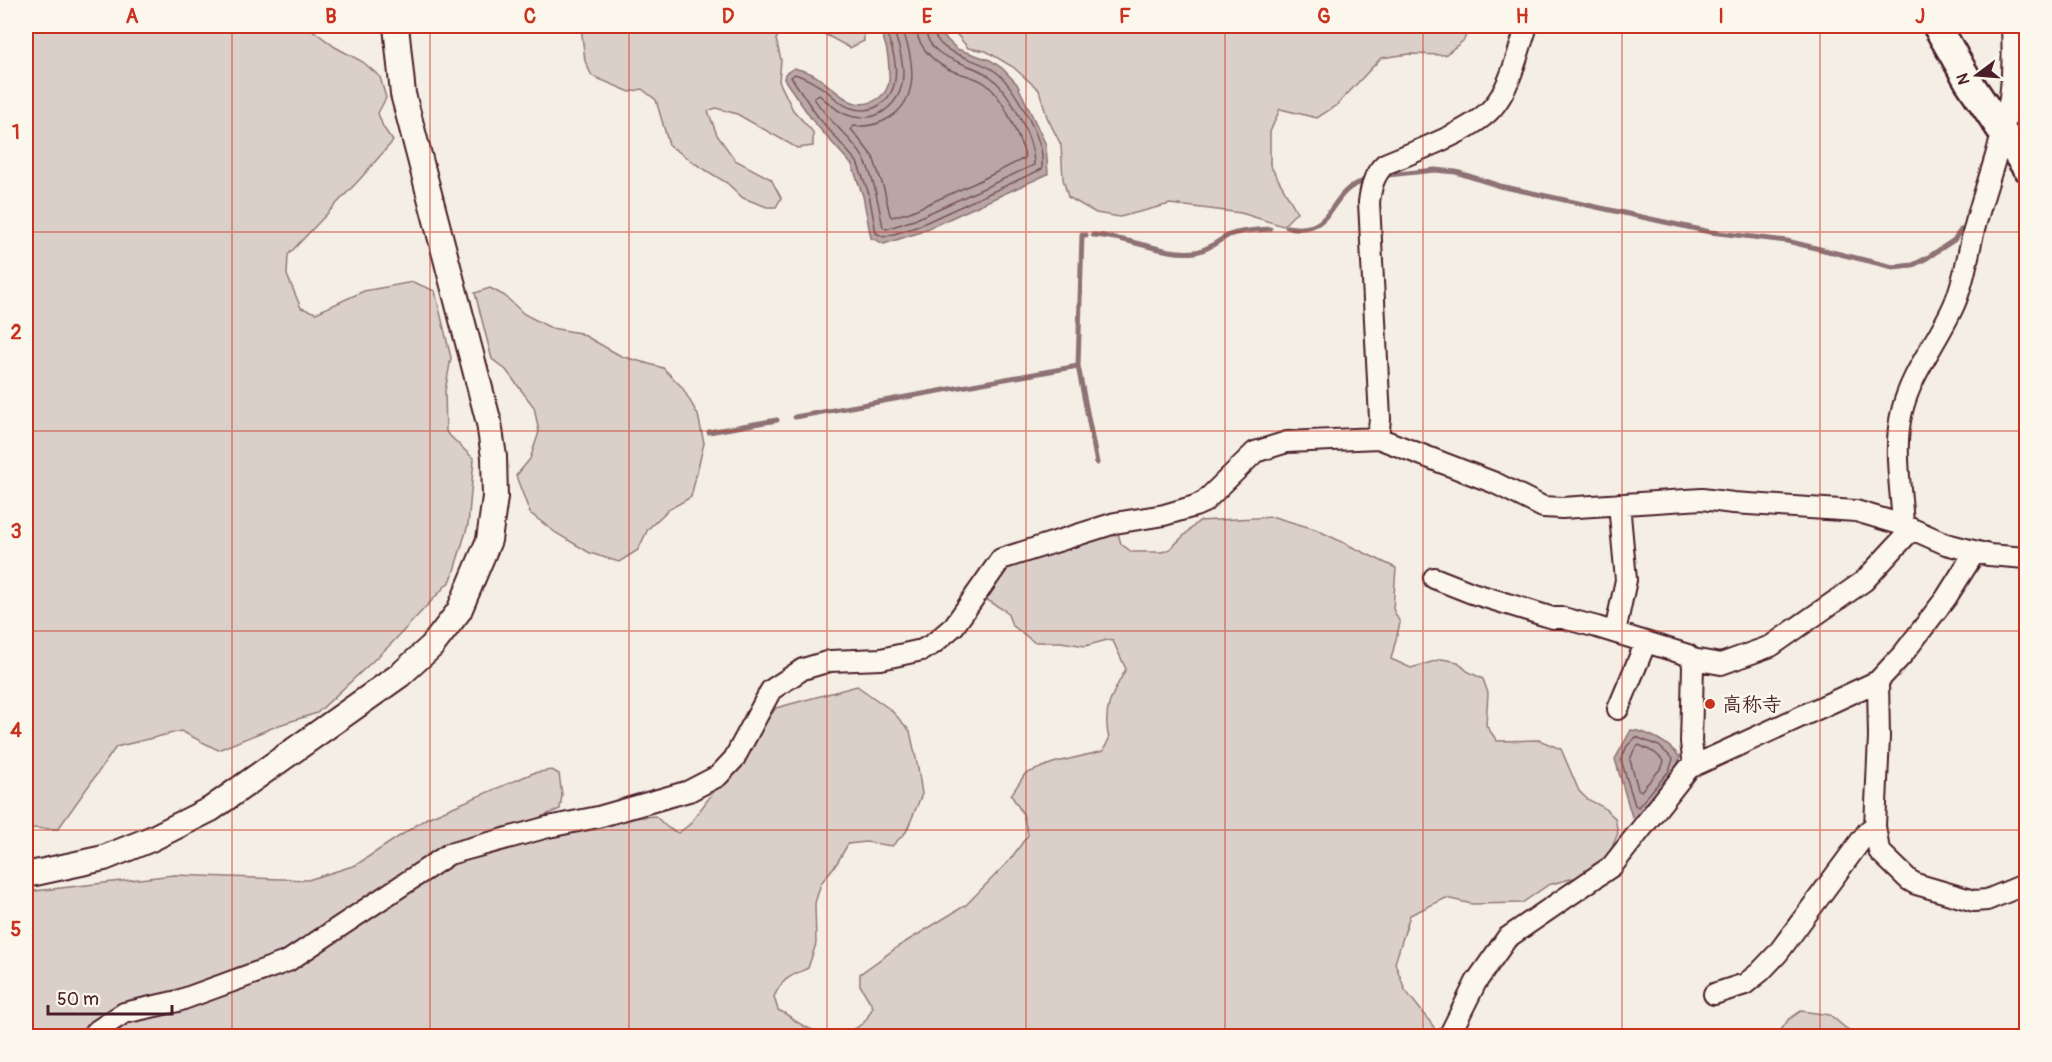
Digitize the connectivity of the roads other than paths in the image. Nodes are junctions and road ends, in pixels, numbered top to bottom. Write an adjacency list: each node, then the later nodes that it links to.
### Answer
1 (396, 26): 20 (street)
2 (1527, 26): 7 (street)
3 (1937, 26): 5 (main road)
4 (2012, 26): 5 (street)
5 (2002, 133): 6 (main road); 9 (street)
6 (2026, 167)
7 (1378, 438): 8 (street); 23 (street)
8 (1619, 504): 9 (street); 13 (street)
9 (1908, 527): 10 (street); 15 (street)
10 (1975, 552): 11 (street); 16 (street)
11 (2026, 558)
12 (1434, 578): 13 (street)
13 (1615, 632): 14 (street)
14 (1646, 642): 15 (street); 17 (street)
15 (1692, 659): 18 (street)
16 (1878, 681): 18 (street); 19 (street)
17 (1618, 709)
18 (1694, 766): 24 (street)
19 (1875, 826): 21 (street); 22 (street)
20 (26, 875)
21 (2026, 884)
22 (1714, 994)
23 (92, 1036)
24 (1449, 1036)

